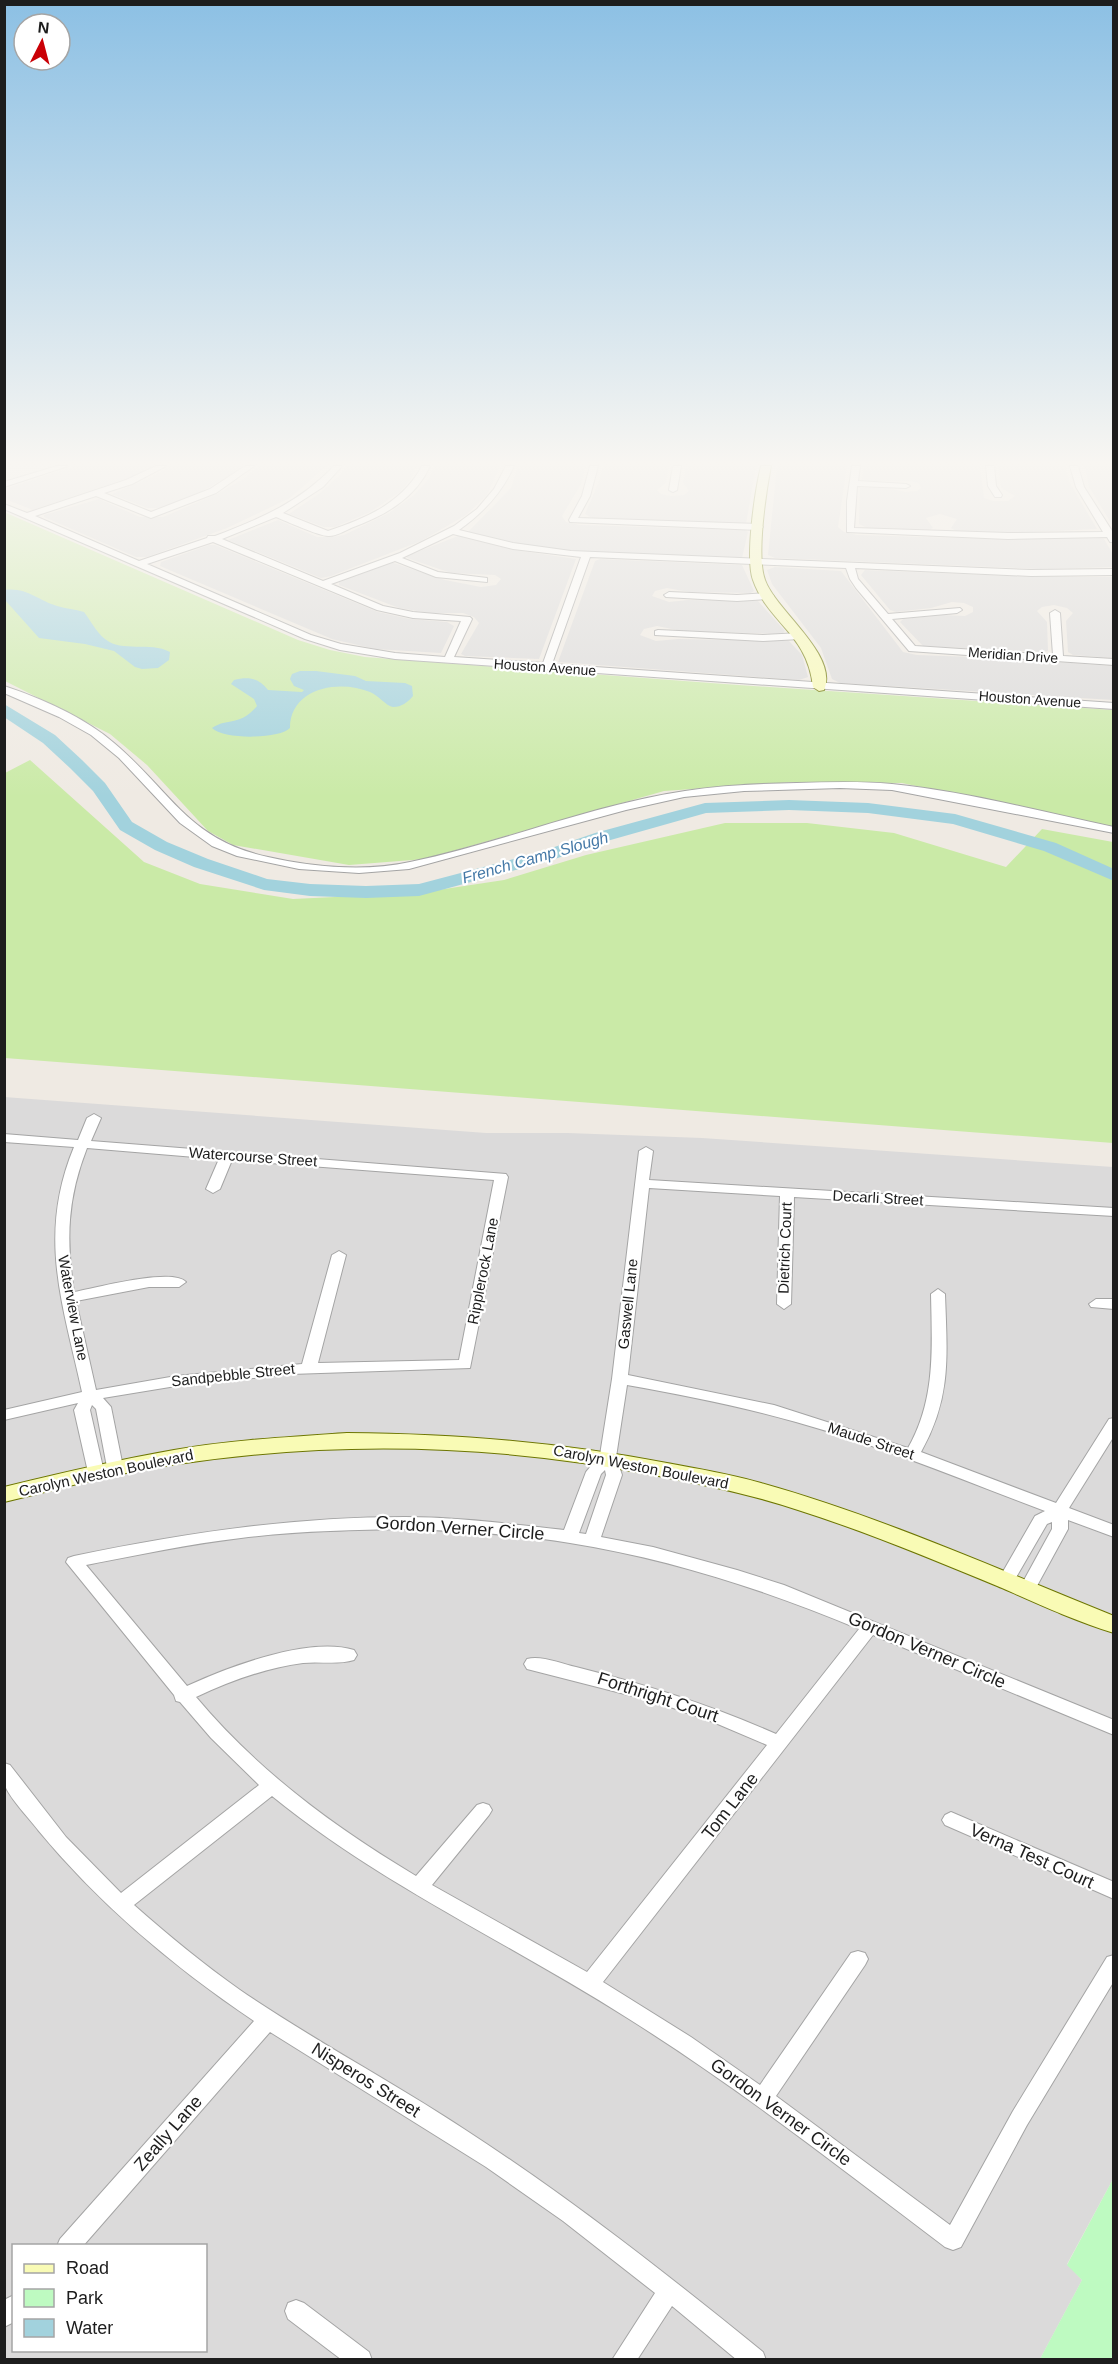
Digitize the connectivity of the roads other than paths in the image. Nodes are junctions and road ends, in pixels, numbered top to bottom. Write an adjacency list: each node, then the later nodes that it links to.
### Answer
1 (168, 576): 18 (street, Houston Avenue)
2 (304, 576): 9 (street)
3 (342, 576): 9 (street)
4 (455, 576): 8 (street)
5 (578, 576): 20 (street)
6 (758, 576): 11 (street)
7 (853, 576): 14 (street)
8 (484, 580)
9 (322, 584): 18 (street)
10 (669, 595): 11 (street)
11 (769, 596): 16 (street)
12 (957, 610): 14 (street)
13 (1055, 613): 17 (street)
14 (886, 617): 17 (street, Meridian Drive)
15 (658, 633): 16 (street)
16 (801, 636): 21 (street)
17 (1058, 658): 19 (street, Meridian Drive)
18 (448, 660): 20 (street, Houston Avenue)
19 (1113, 662)
20 (546, 667): 21 (street, Houston Avenue)
21 (819, 687): 23 (street, Houston Avenue)
22 (4, 689): 24 (street)
23 (1113, 706)
24 (1113, 830)
25 (94, 1118): 27 (street, Waterview Lane)
26 (4, 1138): 27 (street, Watercourse Street)
27 (82, 1144): 29 (street, Watercourse Street); 38 (street, Waterview Lane)
28 (646, 1151): 31 (street, Gaswell Lane)
29 (227, 1155): 30 (street, Watercourse Street); 32 (street)
30 (501, 1177): 42 (street, Ripplerock Lane)
31 (643, 1184): 33 (street, Decarli Street); 44 (street, Gaswell Lane)
32 (213, 1189)
33 (787, 1193): 34 (street, Decarli Street); 39 (street, Dietrich Court)
34 (1113, 1212)
35 (339, 1255): 43 (street)
36 (179, 1282): 38 (street)
37 (938, 1294): 48 (street)
38 (70, 1298): 45 (street, Waterview Lane)
39 (784, 1304)
40 (1096, 1304): 41 (street)
41 (1113, 1304)
42 (465, 1365): 43 (street, Sandpebble Street)
43 (309, 1367): 45 (street, Sandpebble Street)
44 (620, 1379): 48 (street, Maude Street); 49 (street, Gaswell Lane)
45 (90, 1395): 46 (street, Sandpebble Street); 50 (street, Waterview Lane)
46 (4, 1415)
47 (1113, 1423): 52 (street)
48 (912, 1454): 52 (street, Maude Street)
49 (609, 1457): 50 (street, Carolyn Weston Boulevard); 54 (street, Gaswell Lane); 55 (street, Gaswell Lane); 56 (street, Carolyn Weston Boulevard)
50 (106, 1470): 51 (street, Carolyn Weston Boulevard)
51 (4, 1495)
52 (1059, 1511): 53 (street, Maude Street); 56 (street); 57 (street)
53 (1113, 1531)
54 (570, 1536): 55 (street, Gordon Verner Circle); 62 (street, Gordon Verner Circle)
55 (592, 1539): 59 (street, Gordon Verner Circle)
56 (1005, 1582): 57 (street, Carolyn Weston Boulevard)
57 (1026, 1591): 58 (street, Carolyn Weston Boulevard)
58 (1113, 1625)
59 (870, 1626): 63 (street, Gordon Verner Circle); 64 (street, Tom Lane)
60 (348, 1655): 62 (street)
61 (533, 1664): 64 (street, Forthright Court)
62 (182, 1696): 66 (street, Gordon Verner Circle)
63 (1113, 1728)
64 (779, 1743): 74 (street, Tom Lane)
65 (4, 1770): 71 (street, Nisperos Street)
66 (272, 1786): 69 (street, Gordon Verner Circle); 71 (street)
67 (483, 1810): 69 (street)
68 (951, 1820): 70 (street, Verna Test Court)
69 (418, 1888): 74 (street, Gordon Verner Circle)
70 (1113, 1891)
71 (121, 1904): 75 (street, Nisperos Street)
72 (858, 1959): 76 (street)
73 (1113, 1963): 76 (street, Gordon Verner Circle)
74 (590, 1984): 76 (street, Gordon Verner Circle)
75 (268, 2020): 77 (street, Zeally Lane); 78 (street, Nisperos Street)
76 (763, 2097)
77 (70, 2244)
78 (670, 2290): 81 (street); 82 (street, Nisperos Street)
79 (296, 2311): 80 (street)
80 (361, 2360)
81 (623, 2360)
82 (755, 2360)

